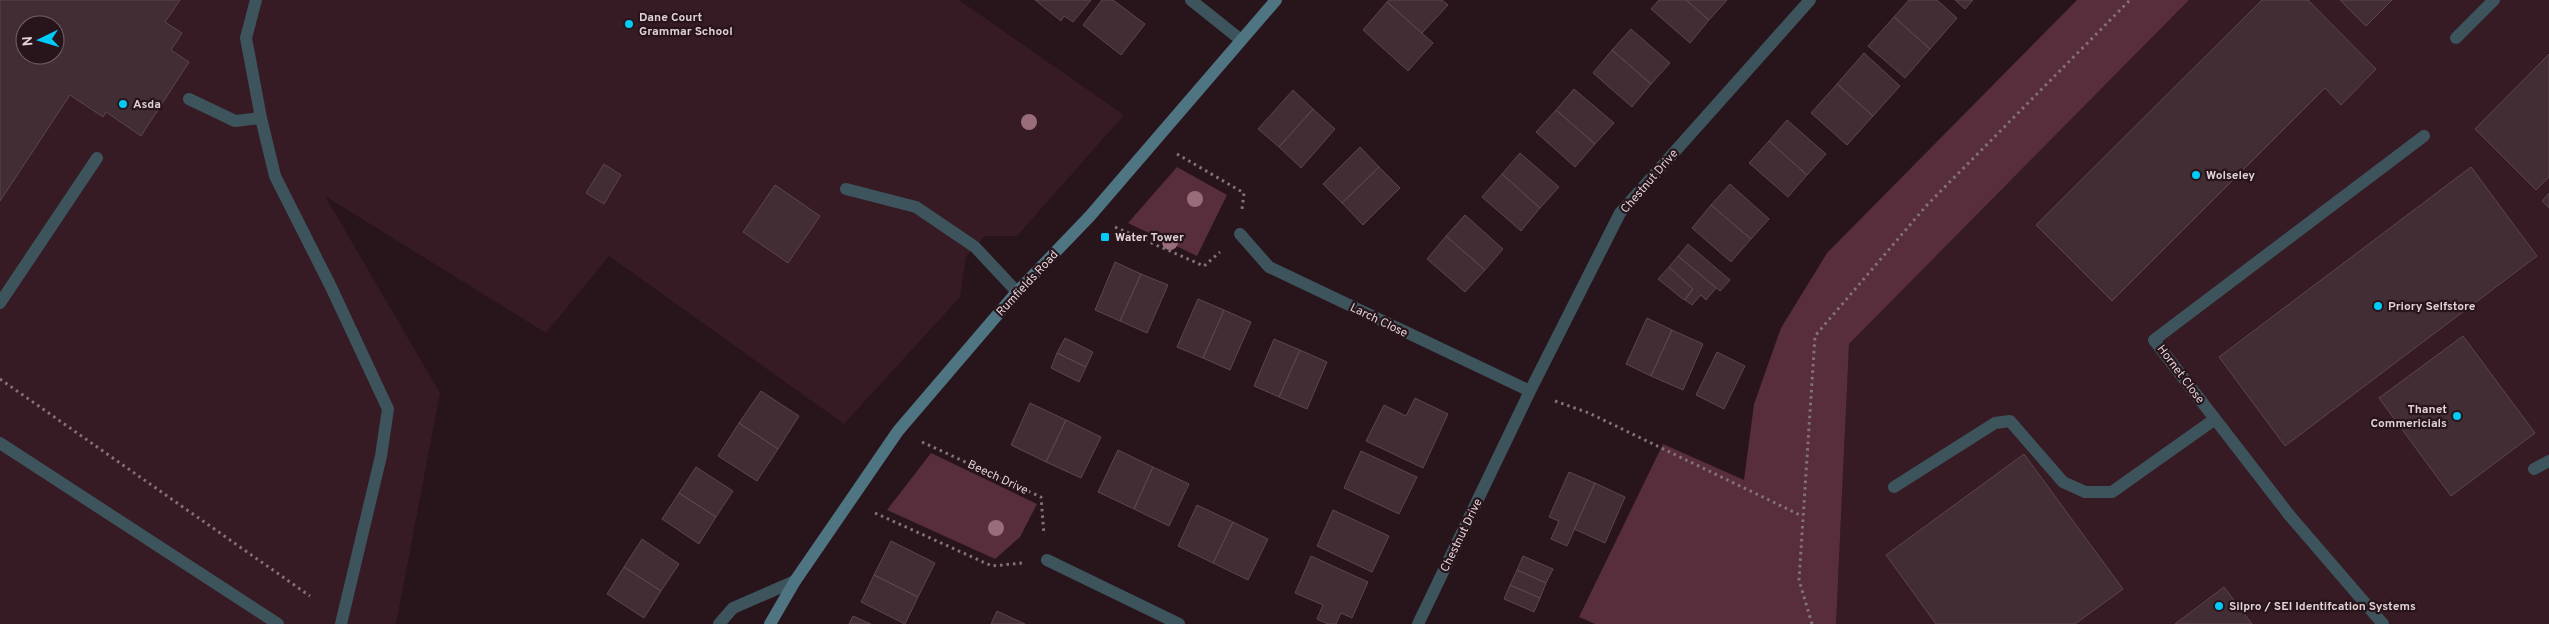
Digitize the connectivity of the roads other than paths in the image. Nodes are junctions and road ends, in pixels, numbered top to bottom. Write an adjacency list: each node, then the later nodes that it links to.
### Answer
1 (256, 0): 9 (street)
2 (1191, 0): 7 (street)
3 (1276, 0): 7 (street, Rumfields Road)
4 (1810, 0): 16 (street, Chestnut Drive)
5 (2494, 0): 6 (street)
6 (2456, 38)
7 (1241, 40): 14 (street, Rumfields Road)
8 (189, 99): 9 (street)
9 (261, 118): 25 (street)
10 (2424, 136): 17 (street, Hornet Close)
11 (97, 158): 15 (street)
12 (846, 189): 14 (street)
13 (1240, 234): 16 (street, Larch Close)
14 (1017, 292): 23 (street, Rumfields Road)
15 (0, 303)
16 (1530, 391): 29 (street, Chestnut Drive)
17 (2215, 419): 21 (street); 30 (street, Hornet Close)
18 (0, 443): 24 (street)
19 (2549, 461): 20 (street)
20 (2534, 469)
21 (1894, 487)
22 (1047, 560): 28 (street)
23 (795, 581): 26 (street); 27 (street, Rumfields Road)
24 (278, 624)
25 (341, 624)
26 (719, 624)
27 (770, 624)
28 (1180, 624)
29 (1418, 624)
30 (2383, 624)

